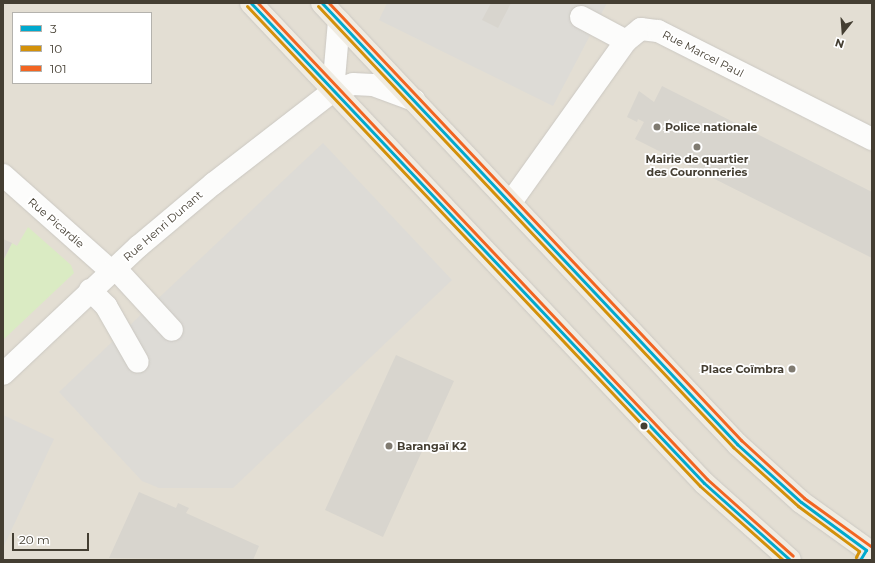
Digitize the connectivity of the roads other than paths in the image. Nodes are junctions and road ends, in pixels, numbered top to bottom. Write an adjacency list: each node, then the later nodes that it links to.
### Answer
1 (250, 3): 6 (main road)
2 (322, 3): 4 (main road)
3 (581, 17): 5 (street)
4 (339, 21): 6 (street); 7 (main road)
5 (626, 41): 8 (street, Rue Marcel Paul); 10 (street, Rue Marcel Paul)
6 (333, 91): 7 (street, Rue Henri Dunant); 11 (street, Rue Henri Dunant); 17 (main road)
7 (414, 100): 10 (main road)
8 (872, 139)
9 (3, 174): 11 (street, Rue Picardie)
10 (511, 202): 16 (main road)
11 (113, 269): 12 (street, Rue Henri Dunant); 13 (street, Rue Picardie)
12 (90, 290): 14 (street); 15 (street, Rue Henri Dunant)
13 (172, 330)
14 (138, 362)
15 (3, 374)
16 (868, 552)
17 (790, 560)

